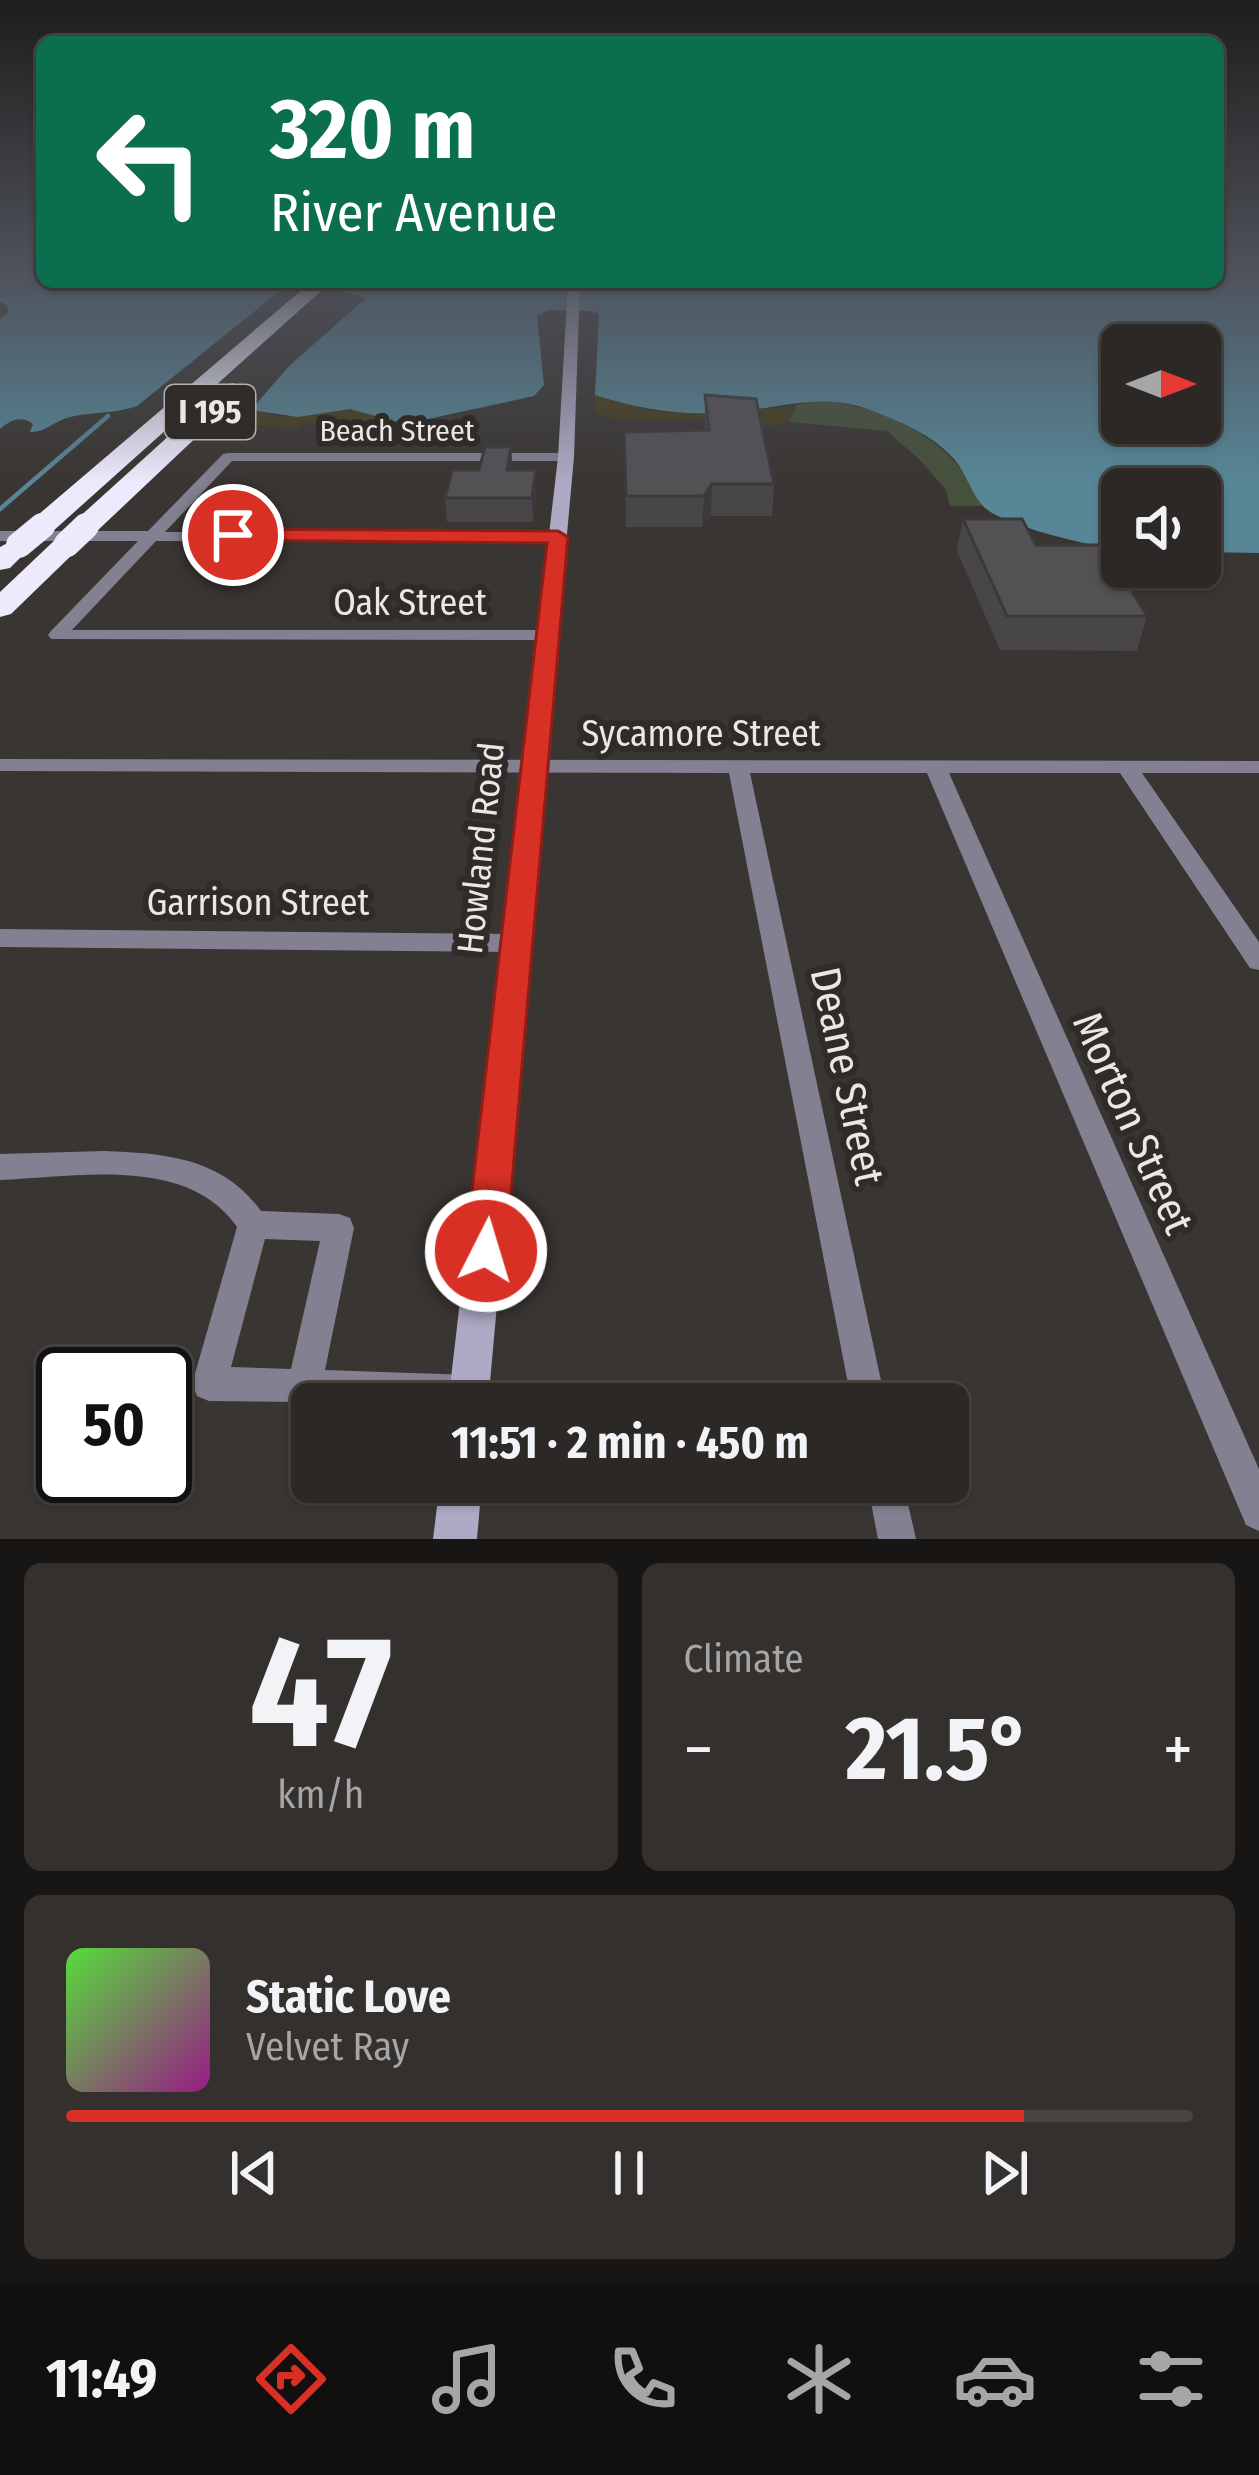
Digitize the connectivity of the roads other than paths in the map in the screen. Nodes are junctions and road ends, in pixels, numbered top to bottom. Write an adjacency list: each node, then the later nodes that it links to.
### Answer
1 (263, 340): 7 (highway, I 195, bridge)
2 (272, 340): 8 (highway, I 195)
3 (572, 340): 4 (main road, Howland Road)
4 (566, 457): 5 (street, Beach Street); 6 (main road, Howland Road)
5 (153, 536): 6 (street); 7 (street); 9 (street, Oak Street)
6 (558, 537): 9 (main road, Howland Road)
7 (6, 548)
8 (0, 608)
9 (548, 635): 13 (main road, Howland Road)
10 (0, 765): 13 (street, Sycamore Street)
11 (934, 766): 12 (street, Sycamore Street); 14 (street, Sycamore Street); 27 (street, Morton Street)
12 (1126, 766): 15 (street, Sycamore Street); 18 (street)
13 (535, 767): 14 (street, Sycamore Street); 17 (main road, Howland Road)
14 (737, 767): 23 (street, Deane Street)
15 (1259, 767)
16 (0, 938): 17 (street, Garrison Street)
17 (516, 943): 22 (main road, Howland Road)
18 (1259, 961)
19 (0, 1167): 20 (street)
20 (253, 1226): 21 (street); 24 (street)
21 (305, 1383)
22 (471, 1383)
23 (865, 1383)
24 (291, 1385)
25 (459, 1503): 28 (main road)
26 (889, 1503): 29 (street)
27 (1259, 1512)
28 (455, 1539)
29 (897, 1539)

